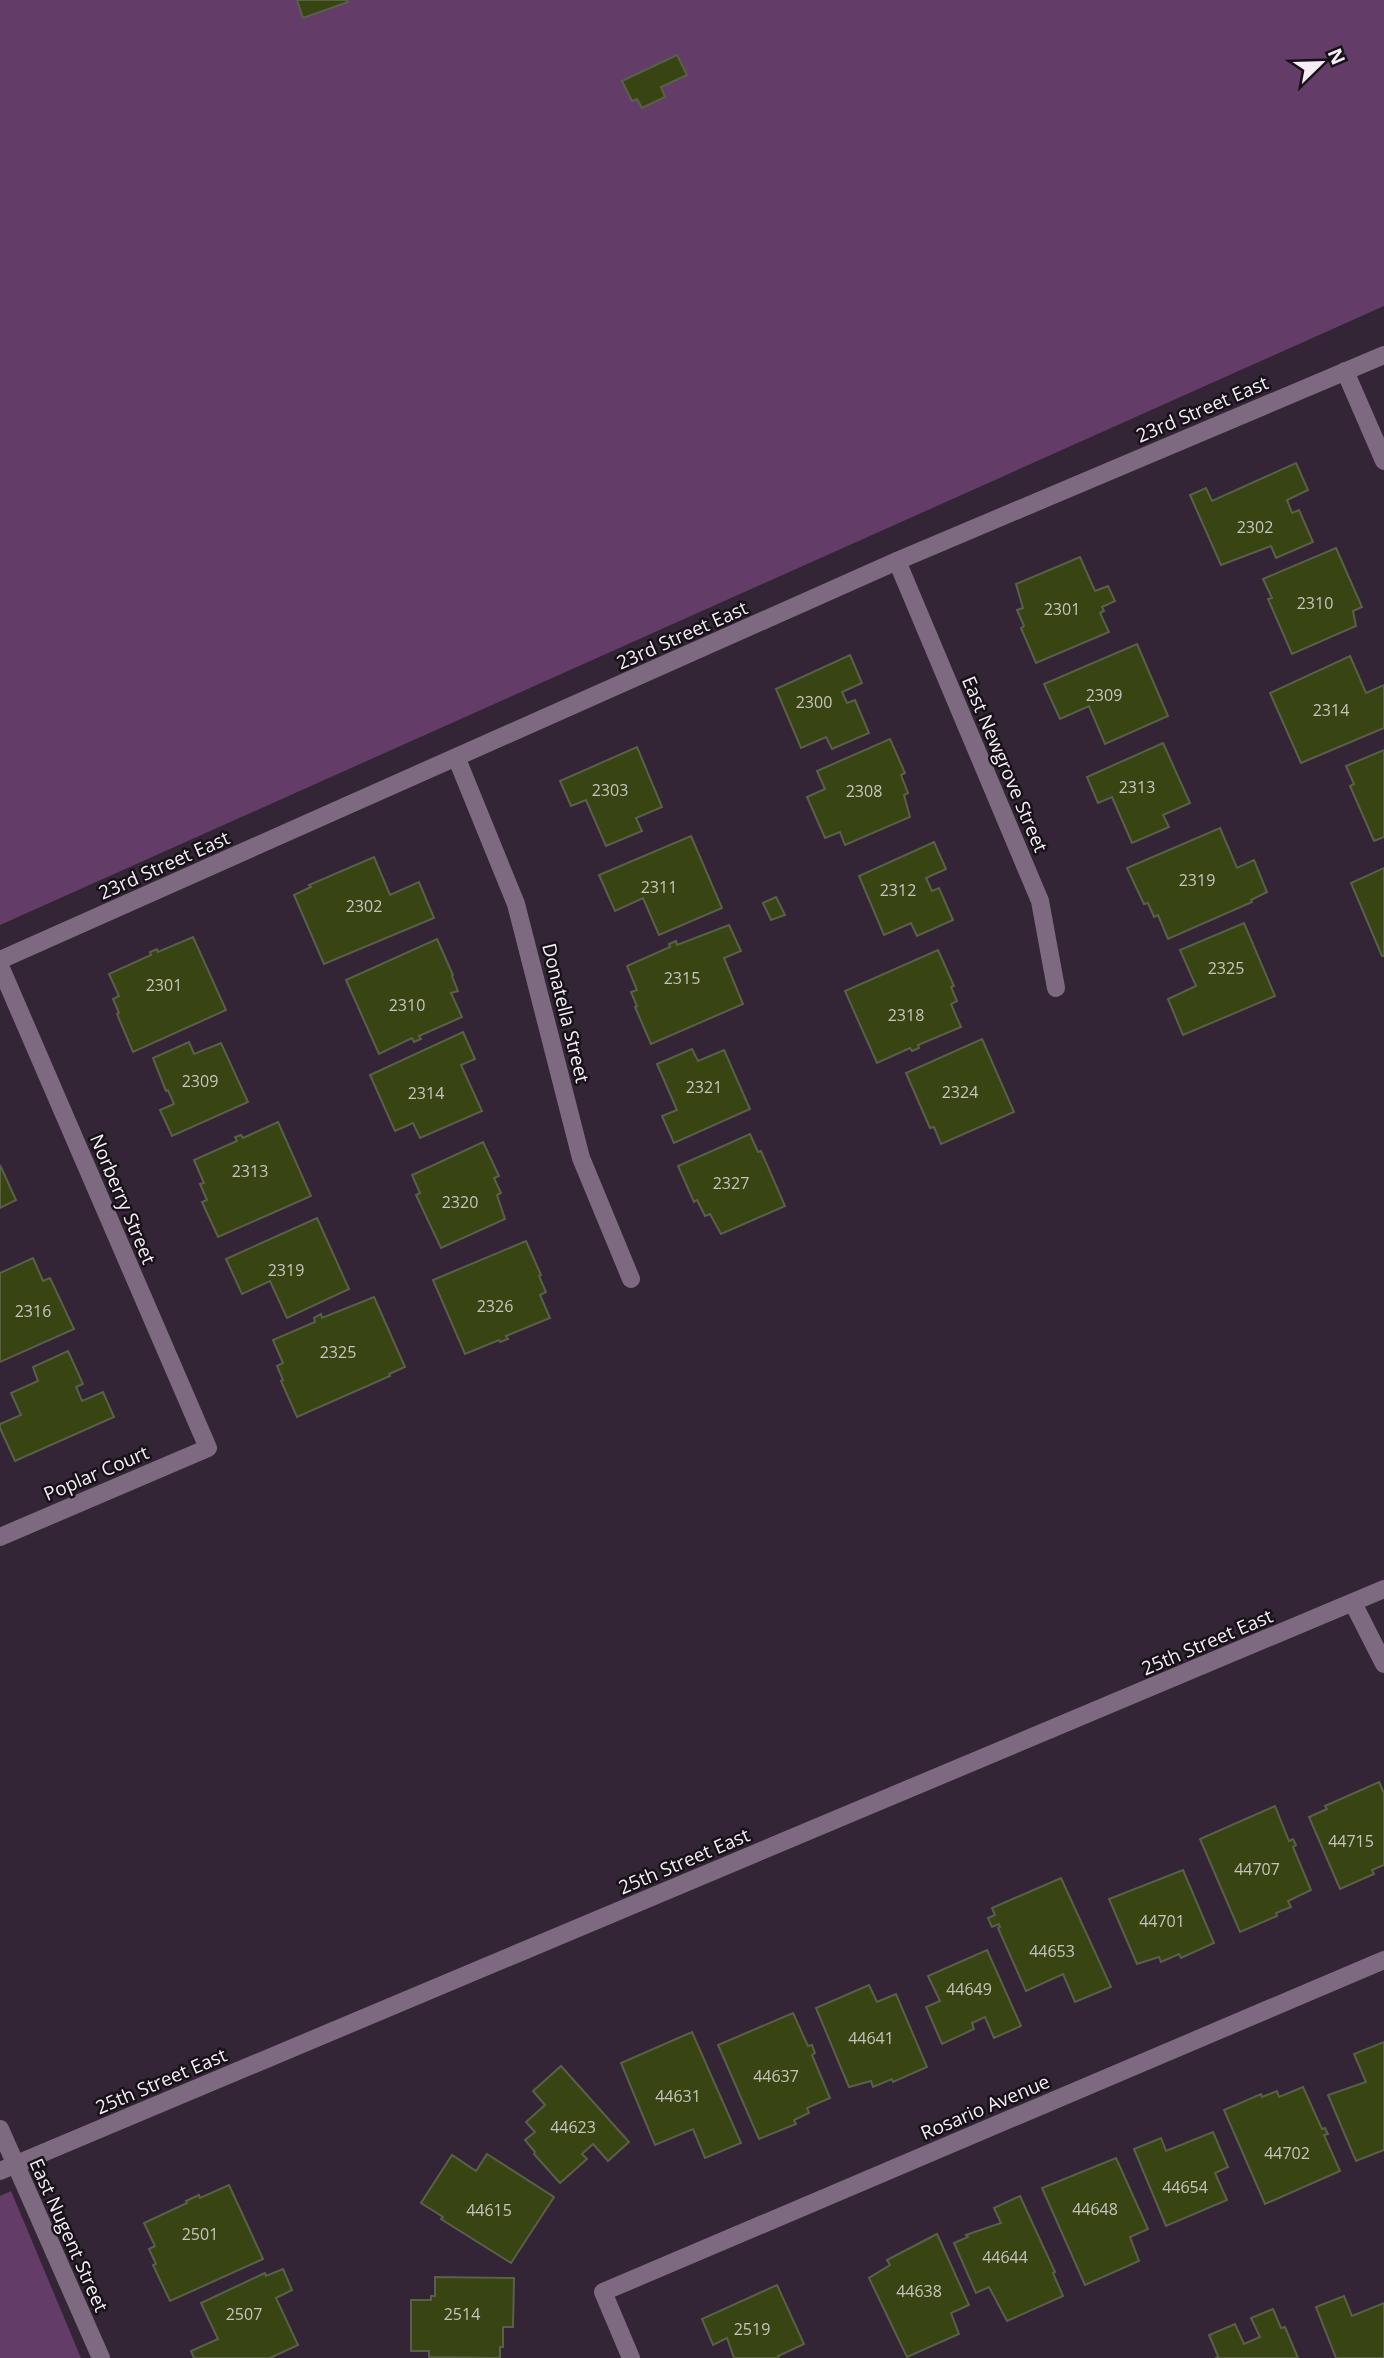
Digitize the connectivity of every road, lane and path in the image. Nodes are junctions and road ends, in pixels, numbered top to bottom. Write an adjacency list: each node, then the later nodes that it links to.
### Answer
1 (1384, 355): 2 (street, 23rd Street East)
2 (1345, 371): 3 (street); 4 (street, 23rd Street East)
3 (1384, 461)
4 (897, 561): 5 (street, 23rd Street East); 8 (street, East Newgrove Street)
5 (457, 759): 6 (street, 23rd Street East); 9 (street, Donatella Street)
6 (0, 960)
7 (0, 966): 10 (street, Norberry Street)
8 (1056, 988)
9 (631, 1279)
10 (208, 1448): 11 (street, Poplar Court)
11 (0, 1537)
12 (1384, 1589): 13 (street, 25th Street East)
13 (1353, 1603): 14 (street); 17 (street, 25th Street East)
14 (1384, 1664)
15 (1384, 1960): 19 (street, Rosario Avenue)
16 (0, 2129): 17 (street, East Nugent Street)
17 (8, 2168): 18 (street, East Nugent Street)
18 (101, 2358)
19 (631, 2358)

